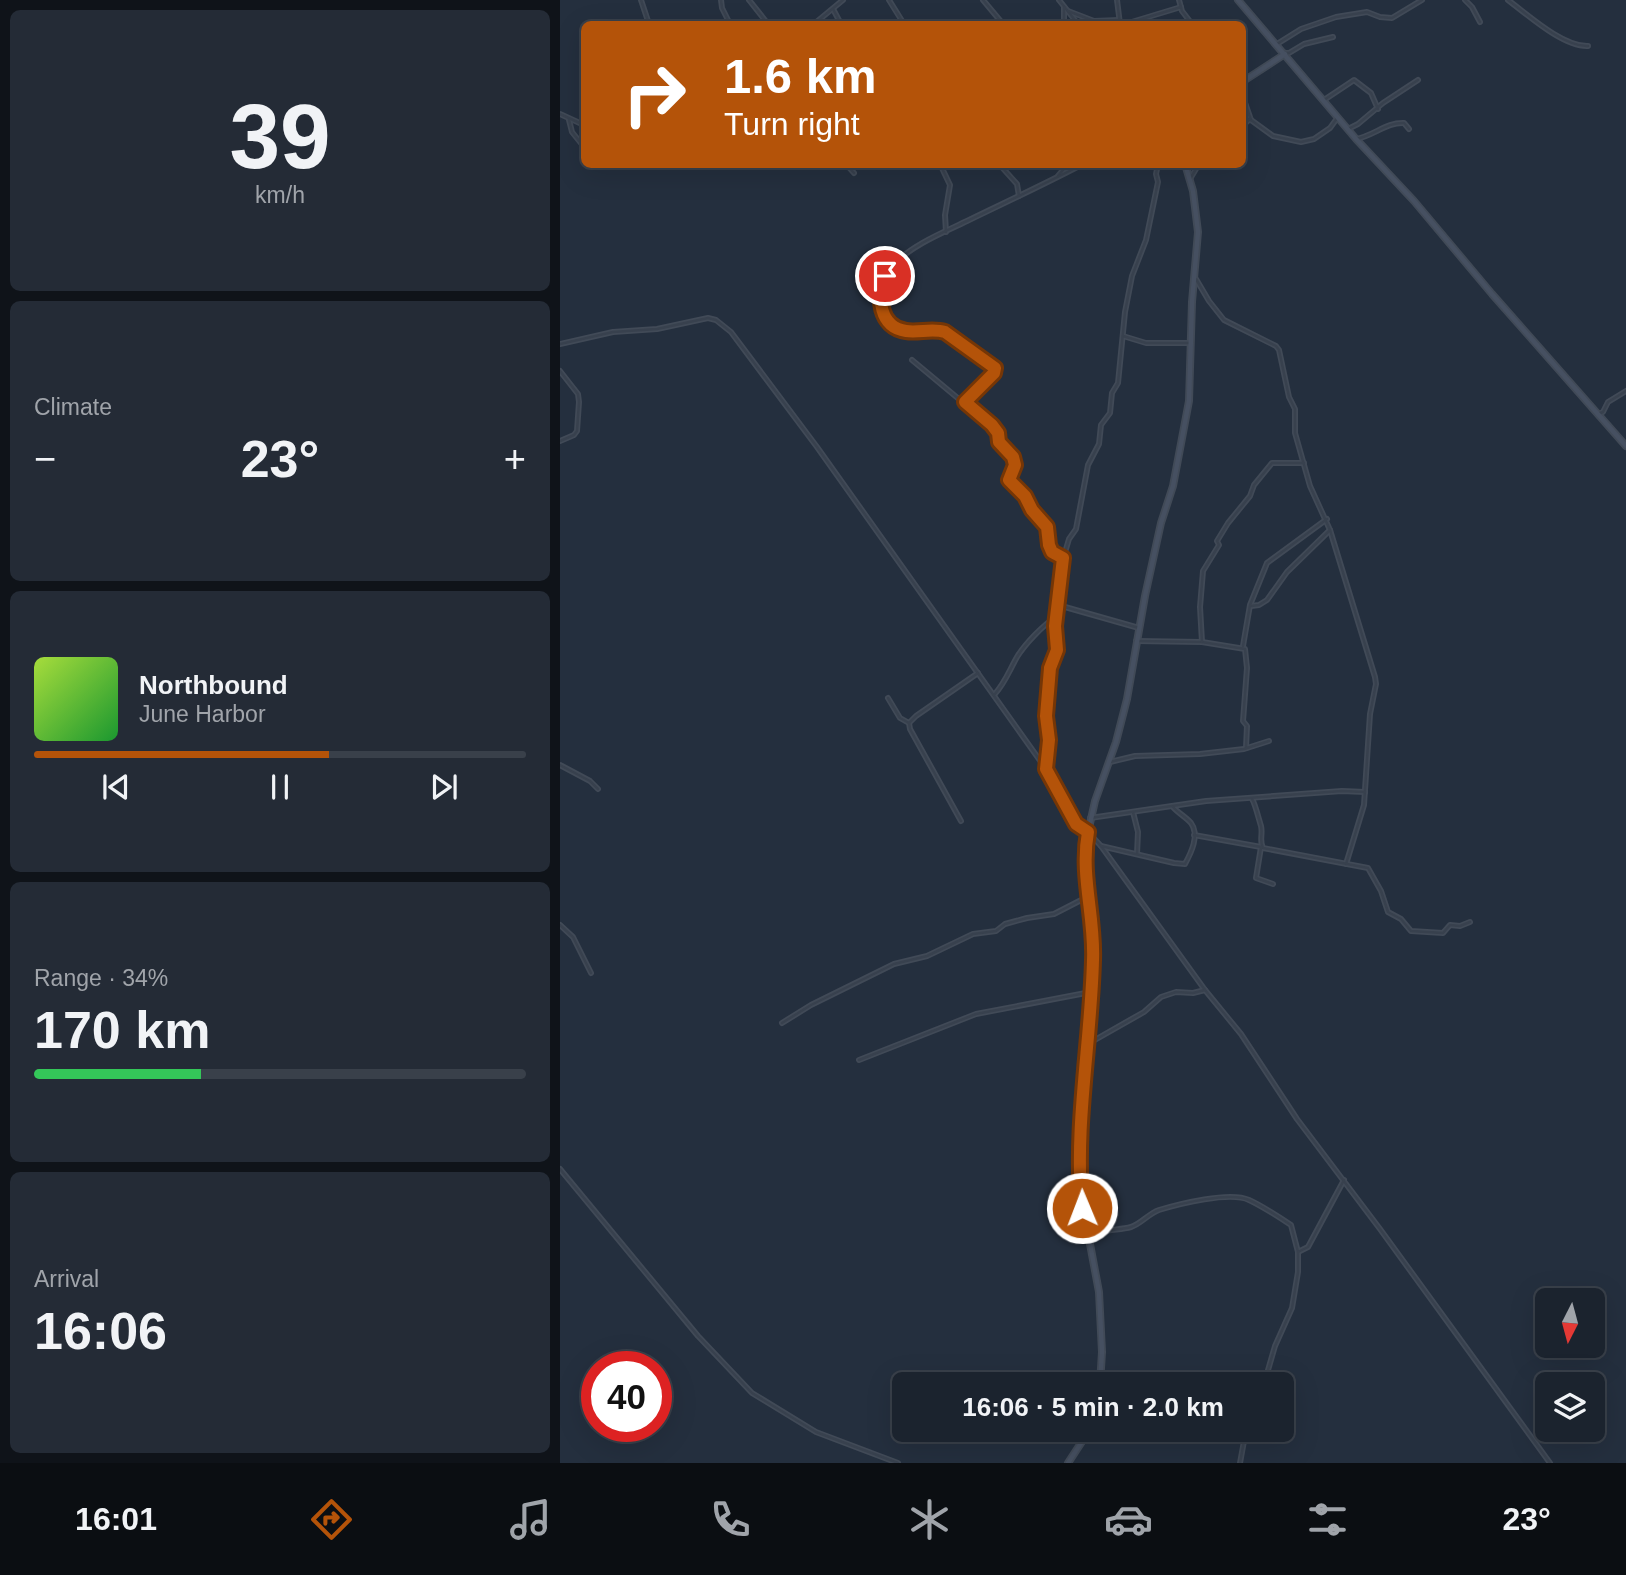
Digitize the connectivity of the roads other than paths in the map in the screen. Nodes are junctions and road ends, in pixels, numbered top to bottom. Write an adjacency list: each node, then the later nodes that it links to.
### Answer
1 (641, 0): 18 (street)
2 (721, 0): 19 (street)
3 (748, 0): 20 (street)
4 (843, 0): 16 (street)
5 (889, 0): 23 (street)
6 (984, 0): 24 (street)
7 (1059, 0): 14 (street)
8 (1117, 0): 28 (street)
9 (1179, 0): 15 (street)
10 (1238, 0): 33 (street)
11 (1422, 0): 33 (street)
12 (1465, 0): 31 (street)
13 (1510, 1): 34 (street)
14 (1065, 7): 17 (street); 25 (street)
15 (1181, 7): 29 (street); 30 (street)
16 (832, 8): 21 (street); 22 (street)
17 (1068, 11): 26 (street); 27 (street)
18 (648, 21)
19 (728, 21)
20 (766, 21)
21 (817, 21)
22 (839, 21)
23 (902, 21)
24 (1001, 21)
25 (1064, 21)
26 (1076, 21)
27 (1094, 21)
28 (1119, 21)
29 (1135, 21)
30 (1190, 21)
31 (1480, 22)
32 (1334, 37): 35 (street)
33 (1276, 44): 35 (street)
34 (1588, 46)
35 (1283, 53): 36 (street); 38 (street)
36 (1246, 79)
37 (1418, 80): 40 (street)
38 (1324, 100): 40 (street); 42 (street)
39 (1246, 105): 45 (street)
40 (1378, 109): 48 (street)
41 (560, 116): 44 (street)
42 (1338, 117): 45 (street); 48 (street)
43 (1246, 118): 45 (street)
44 (567, 119): 47 (street); 51 (street)
45 (1251, 120): 46 (street)
46 (1246, 123)
47 (581, 124)
48 (1348, 129): 50 (street)
49 (1409, 130): 50 (street)
50 (1356, 139): 73 (street)
51 (581, 142)
52 (850, 168): 60 (street)
53 (942, 168): 64 (street)
54 (1003, 168): 63 (street)
55 (1065, 168): 61 (street)
56 (1075, 168): 61 (street)
57 (1157, 168): 66 (street)
58 (1186, 168): 62 (street)
59 (1196, 168): 62 (street)
60 (854, 173)
61 (1056, 178): 63 (street)
62 (1190, 180): 65 (street)
63 (1019, 196): 64 (street)
64 (946, 232): 72 (street)
65 (1194, 275): 67 (street); 76 (street)
66 (1123, 336): 67 (street); 79 (street)
67 (1191, 343): 83 (street)
68 (560, 344): 87 (street)
69 (912, 360): 72 (street)
70 (560, 371): 74 (street)
71 (1626, 391): 73 (street)
72 (965, 402): 79 (street)
73 (1598, 414): 75 (street)
74 (560, 441)
75 (1626, 446)
76 (1304, 463): 77 (street); 85 (street)
77 (1326, 519): 78 (street); 81 (street)
78 (1330, 530): 81 (street); 97 (street)
79 (1063, 558): 80 (street)
80 (1058, 606): 82 (street); 83 (street)
81 (1250, 606): 86 (street)
82 (1056, 617): 88 (street); 95 (street)
83 (1139, 628): 84 (street)
84 (1136, 641): 85 (street); 93 (street)
85 (1202, 642): 86 (street)
86 (1242, 648): 92 (street)
87 (978, 673): 88 (street); 90 (street)
88 (993, 695): 95 (street)
89 (888, 698): 90 (street)
90 (909, 723): 102 (street)
91 (1269, 741): 92 (street)
92 (1246, 748): 93 (street)
93 (1107, 764): 101 (street)
94 (560, 765): 96 (street)
95 (1046, 769): 103 (street)
96 (597, 789)
97 (1365, 792): 98 (street); 108 (street)
98 (1252, 799): 99 (street); 106 (street)
99 (1172, 807): 100 (street); 104 (street)
100 (1133, 812): 101 (street); 107 (street)
101 (1090, 818): 103 (street)
102 (961, 821)
103 (1088, 832): 105 (street); 110 (street)
104 (1194, 835): 106 (street); 107 (street)
105 (1101, 846): 107 (street); 114 (street)
106 (1262, 847): 108 (street); 109 (street)
107 (1137, 854)
108 (1346, 864): 111 (street)
109 (1273, 884)
110 (1089, 896): 115 (street); 116 (street)
111 (1470, 922)
112 (560, 925): 113 (street)
113 (591, 973)
114 (1205, 990): 117 (street); 120 (street)
115 (1091, 992): 117 (street); 118 (street)
116 (782, 1023)
117 (1085, 1054): 121 (street)
118 (859, 1060)
119 (560, 1169): 127 (street)
120 (1343, 1180): 122 (street); 130 (street)
121 (1088, 1241): 122 (street); 123 (street)
122 (1298, 1252): 124 (street)
123 (1101, 1372)
124 (1267, 1372)
125 (1082, 1442): 128 (street)
126 (1244, 1442): 129 (street)
127 (898, 1463)
128 (1068, 1463)
129 (1240, 1463)
130 (1550, 1463)

